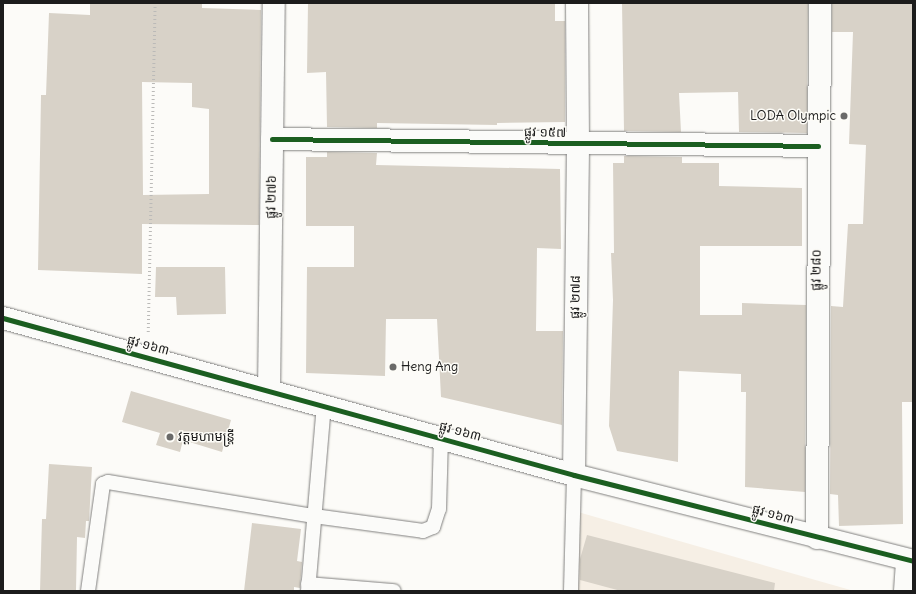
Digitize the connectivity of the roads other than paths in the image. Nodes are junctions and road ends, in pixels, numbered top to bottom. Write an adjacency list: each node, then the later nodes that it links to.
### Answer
1 (274, 3): 4 (street, ផ្លូវ ២៧៦)
2 (577, 3): 5 (street, ផ្លូវ ២៧៨)
3 (820, 3): 6 (street, ផ្លូវ ២៨០)
4 (272, 139): 5 (street, ផ្លូវ ១៥៧); 8 (street, ផ្លូវ ២៧៦)
5 (578, 144): 6 (street, ផ្លូវ ១៥៧); 11 (street, ផ្លូវ ២៧៨)
6 (818, 146): 13 (street, ផ្លូវ ២៨០)
7 (3, 318): 8 (street, ផ្លូវ ១៦៣)
8 (269, 391): 9 (street, ផ្លូវ ១៦៣)
9 (324, 406): 10 (street, ផ្លូវ ១៦៣); 12 (lane)
10 (442, 438): 11 (street, ផ្លូវ ១៦៣); 12 (lane)
11 (574, 475): 13 (street, ផ្លូវ ១៦៣); 18 (lane, ផ្លូវ ២៧៨)
12 (314, 516): 15 (lane); 16 (lane)
13 (817, 538): 14 (street, ផ្លូវ ១៦៣)
14 (910, 561): 19 (street)
15 (308, 587): 17 (lane)
16 (88, 591)
17 (394, 591)
18 (571, 591)
19 (905, 591)

